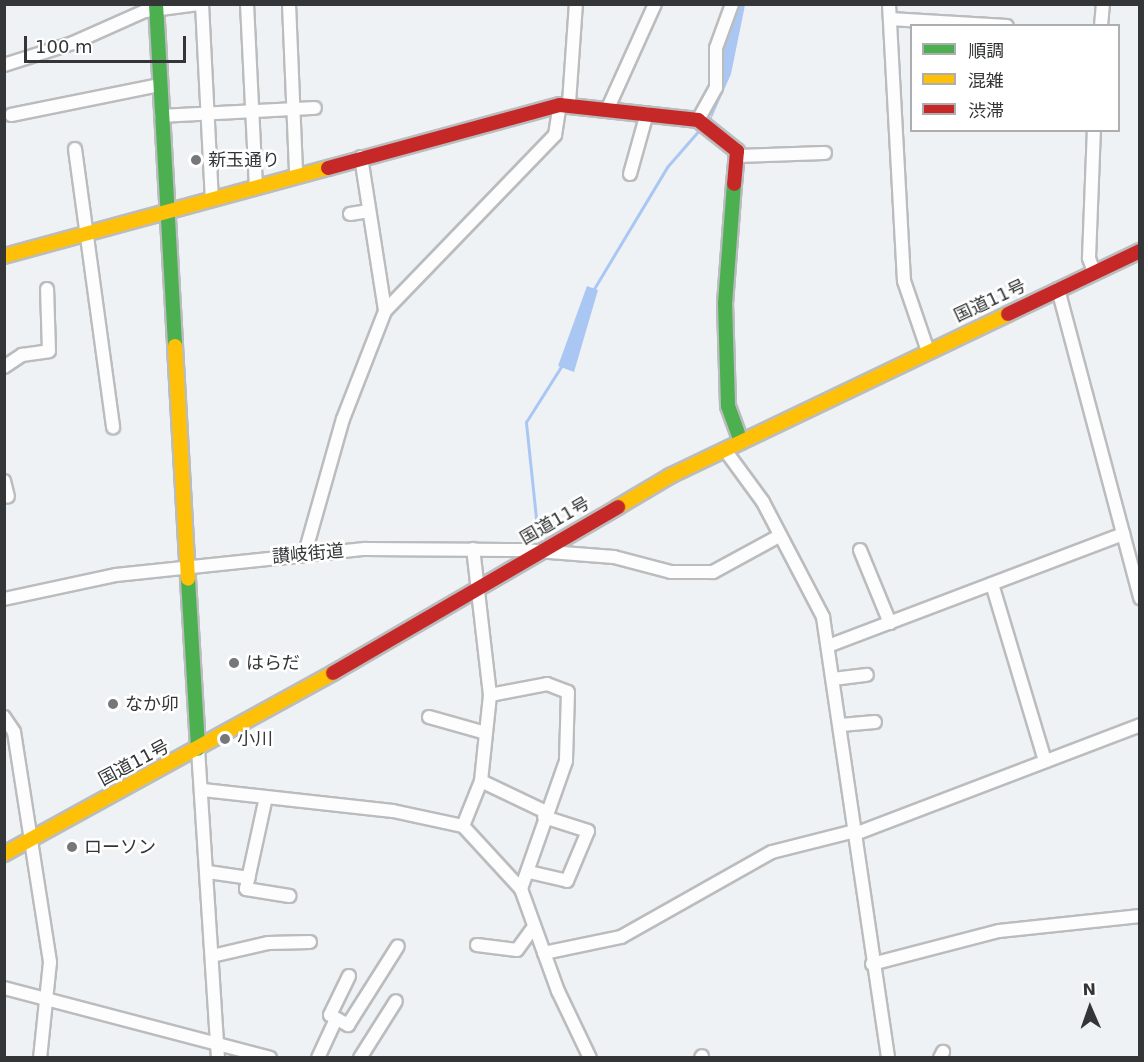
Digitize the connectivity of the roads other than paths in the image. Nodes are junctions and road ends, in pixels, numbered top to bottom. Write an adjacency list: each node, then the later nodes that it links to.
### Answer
1 (201, 4): 9 (street); 20 (street)
2 (247, 4): 19 (street)
3 (289, 4): 18 (street)
4 (576, 4): 15 (street)
5 (655, 4): 17 (street)
6 (732, 4): 24 (street)
7 (890, 4): 10 (street)
8 (1102, 4): 12 (street)
9 (156, 7): 13 (street); 14 (main road)
10 (890, 19): 11 (street); 44 (street)
11 (974, 24)
12 (1101, 24)
13 (4, 65)
14 (160, 85): 22 (street); 23 (main road)
15 (565, 104): 17 (main road); 29 (main road); 43 (street)
16 (315, 108): 18 (street)
17 (608, 108): 21 (main road)
18 (294, 109): 19 (street); 30 (street)
19 (252, 111): 20 (street); 32 (street)
20 (208, 113): 23 (street); 33 (street)
21 (647, 113): 24 (main road); 31 (street)
22 (11, 115)
23 (161, 116): 35 (main road)
24 (702, 122): 28 (main road)
25 (1094, 132): 40 (street)
26 (75, 149): 37 (street)
27 (825, 153): 28 (street)
28 (737, 156): 47 (main road)
29 (361, 157): 30 (main road); 34 (street)
30 (296, 174): 32 (main road)
31 (630, 174)
32 (255, 186): 33 (main road)
33 (212, 199): 35 (main road)
34 (369, 211): 36 (street); 43 (street)
35 (166, 212): 37 (main road); 57 (main road)
36 (350, 213)
37 (89, 233): 39 (main road); 46 (street)
38 (1139, 253): 40 (main road, 国道11号)
39 (4, 256)
40 (1094, 272): 42 (main road, 国道11号)
41 (47, 289): 45 (street)
42 (1058, 289): 44 (main road, 国道11号); 51 (street)
43 (385, 311): 56 (street)
44 (927, 351): 47 (main road, 国道11号)
45 (4, 367)
46 (113, 427)
47 (741, 442): 48 (main road, 国道11号)
48 (725, 450): 52 (street); 55 (main road, 国道11号)
49 (4, 481): 50 (street)
50 (8, 497)
51 (1123, 534): 58 (street); 60 (street)
52 (779, 536): 55 (street, 讃岐街道); 63 (street)
53 (473, 549): 55 (street, 讃岐街道); 56 (street, 讃岐街道); 59 (street)
54 (860, 550): 62 (street)
55 (539, 551): 59 (main road, 国道11号)
56 (305, 553): 57 (street, 讃岐街道)
57 (185, 566): 61 (street, 讃岐街道); 73 (main road)
58 (992, 584): 62 (street); 74 (street)
59 (478, 587): 66 (street); 73 (main road, 国道11号)
60 (1140, 597)
61 (4, 599)
62 (890, 623): 63 (street)
63 (828, 646): 65 (street)
64 (867, 675): 65 (street)
65 (833, 679): 71 (street)
66 (490, 695): 72 (street); 78 (street)
67 (4, 717): 81 (street)
68 (429, 717): 72 (street)
69 (875, 722): 71 (street)
70 (1140, 724): 74 (street)
71 (841, 725): 80 (street)
72 (486, 733): 75 (street)
73 (198, 749): 76 (street); 81 (main road, 国道11号)
74 (1045, 761): 80 (street)
75 (481, 782): 78 (street); 79 (street)
76 (203, 790): 77 (street); 83 (street)
77 (266, 797): 79 (street); 85 (street)
78 (545, 815): 84 (street); 84 (street)
79 (463, 826): 86 (street)
80 (855, 832): 93 (street); 95 (street)
81 (29, 840): 82 (main road, 国道11号); 98 (street)
82 (4, 854)
83 (208, 872): 85 (street); 94 (street)
84 (529, 872): 86 (street)
85 (249, 878): 87 (street)
86 (521, 889): 89 (street)
87 (289, 896)
88 (1140, 916): 95 (street)
89 (534, 927): 91 (street); 93 (street)
90 (310, 942): 94 (street)
91 (477, 945)
92 (398, 946): 100 (street)
93 (544, 953): 107 (street)
94 (212, 956): 101 (street)
95 (872, 964): 108 (street)
96 (349, 976): 100 (street)
97 (4, 988): 98 (street)
98 (50, 1000): 101 (street); 102 (street)
99 (396, 1000): 106 (street)
100 (336, 1019): 105 (street)
101 (217, 1051): 103 (street); 104 (street)
102 (40, 1058)
103 (208, 1058)
104 (270, 1058)
105 (318, 1058)
106 (360, 1058)
107 (590, 1058)
108 (888, 1058)

